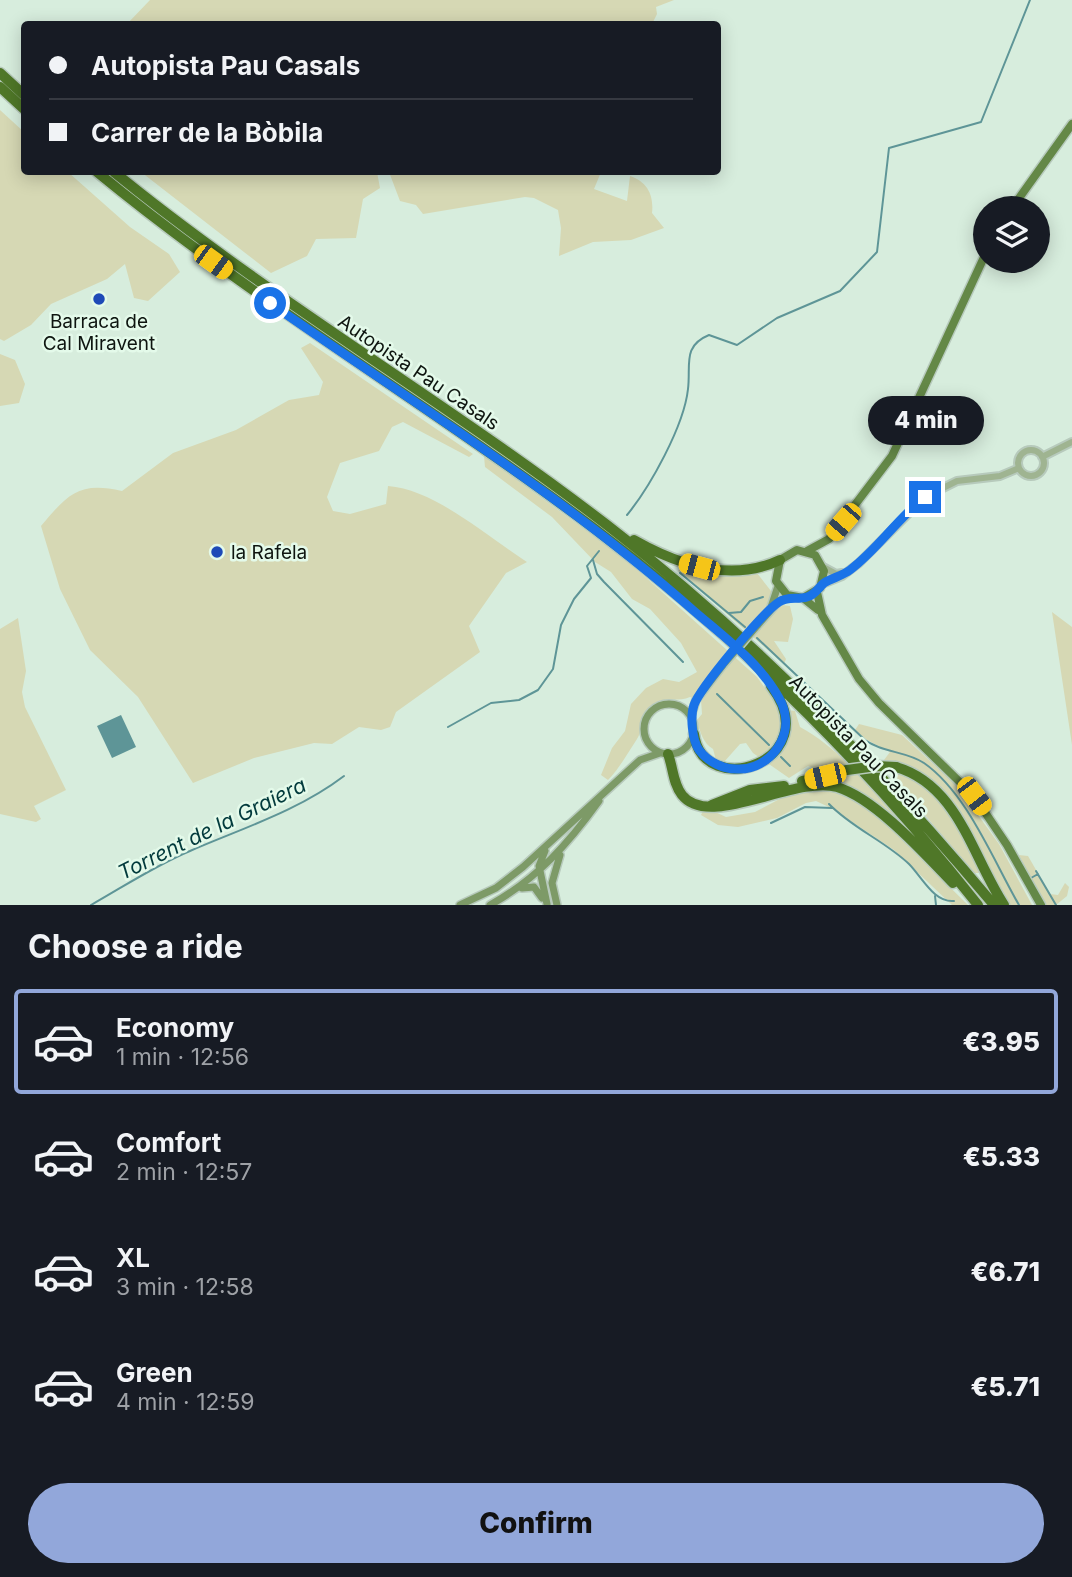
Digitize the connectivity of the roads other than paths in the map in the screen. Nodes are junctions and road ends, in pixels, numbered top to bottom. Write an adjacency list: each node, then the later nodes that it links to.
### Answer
1 (0, 73): 3 (highway)
2 (0, 87): 4 (highway)
3 (21, 92)
4 (21, 106)
5 (1072, 124): 8 (main road)
6 (101, 175): 25 (highway, Autopista Pau Casals)
7 (118, 175): 13 (highway, Autopista Pau Casals)
8 (1021, 196)
9 (977, 273): 14 (main road)
10 (1072, 442): 11 (street)
11 (1042, 457): 12 (street); 12 (street)
12 (1019, 468): 18 (street)
13 (618, 534): 16 (highway); 44 (highway, Autopista Pau Casals)
14 (829, 539): 15 (main road); 17 (main road)
15 (807, 551): 16 (main road); 17 (main road)
16 (780, 560): 19 (main road)
17 (822, 564): 18 (street); 20 (main road)
18 (851, 570): 20 (street)
19 (778, 586): 21 (main road); 23 (main road)
20 (819, 588): 22 (main road); 24 (main road)
21 (791, 597): 22 (main road); 23 (main road)
22 (803, 598): 24 (main road)
23 (769, 611): 26 (main road, bridge)
24 (822, 615): 46 (main road)
25 (759, 668): 29 (highway); 43 (highway, Autopista Pau Casals)
26 (702, 690): 27 (main road); 28 (main road)
27 (679, 706): 28 (main road); 30 (main road)
28 (691, 716): 29 (main road)
29 (694, 734): 31 (main road)
30 (645, 737): 32 (main road); 33 (main road)
31 (679, 752): 32 (main road); 45 (highway, bridge)
32 (664, 754): 33 (main road); 43 (highway)
33 (640, 760): 34 (main road)
34 (606, 792): 35 (main road); 36 (main road)
35 (566, 827): 37 (main road); 40 (main road)
36 (565, 846): 37 (main road); 42 (main road)
37 (540, 871): 38 (main road); 39 (main road)
38 (509, 894): 39 (main road); 41 (main road)
39 (545, 904)
40 (460, 905)
41 (489, 905)
42 (557, 905)
43 (977, 905)
44 (994, 905)
45 (1004, 905)
46 (1041, 905)

